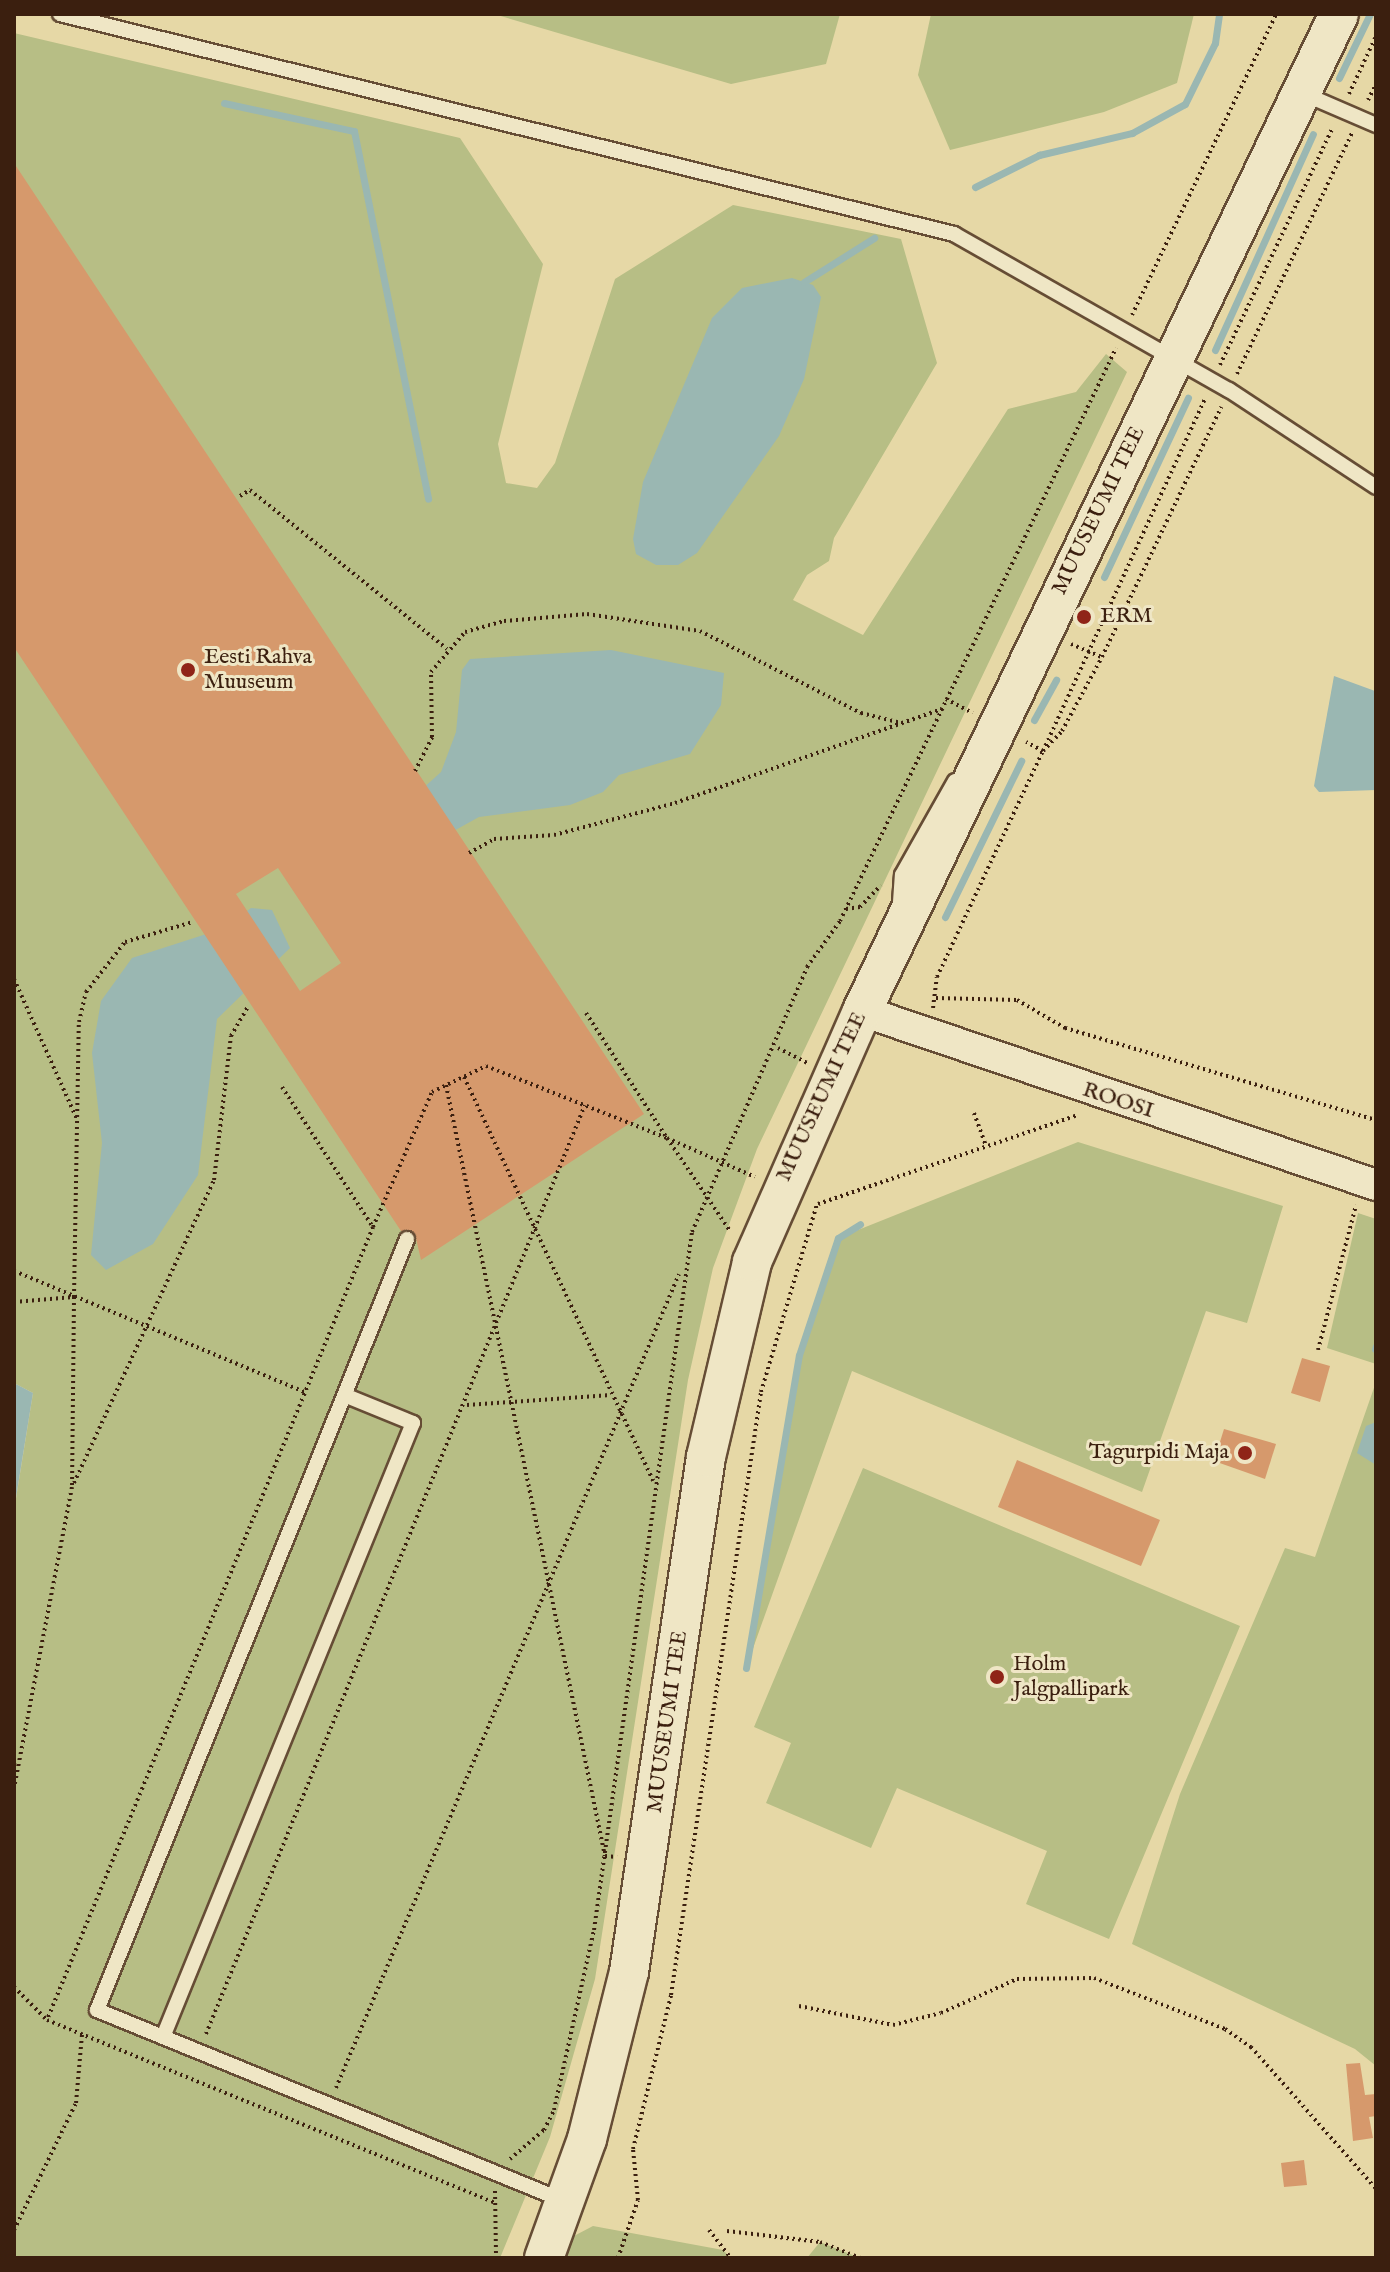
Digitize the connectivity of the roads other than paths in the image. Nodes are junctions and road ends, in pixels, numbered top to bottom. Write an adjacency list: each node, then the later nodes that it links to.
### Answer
1 (60, 14): 5 (lane)
2 (1339, 14): 3 (street, MUUSEUMI TEE)
3 (1302, 92): 4 (lane); 5 (street, MUUSEUMI TEE)
4 (1376, 125)
5 (1173, 357): 6 (lane); 7 (street, MUUSEUMI TEE)
6 (1376, 487)
7 (862, 1011): 8 (street, ROOSI); 12 (street, MUUSEUMI TEE)
8 (1366, 1199)
9 (407, 1239): 10 (lane)
10 (347, 1396): 11 (lane); 11 (lane)
11 (163, 2037): 12 (lane)
12 (566, 2201): 13 (street, MUUSEUMI TEE)
13 (544, 2258)

